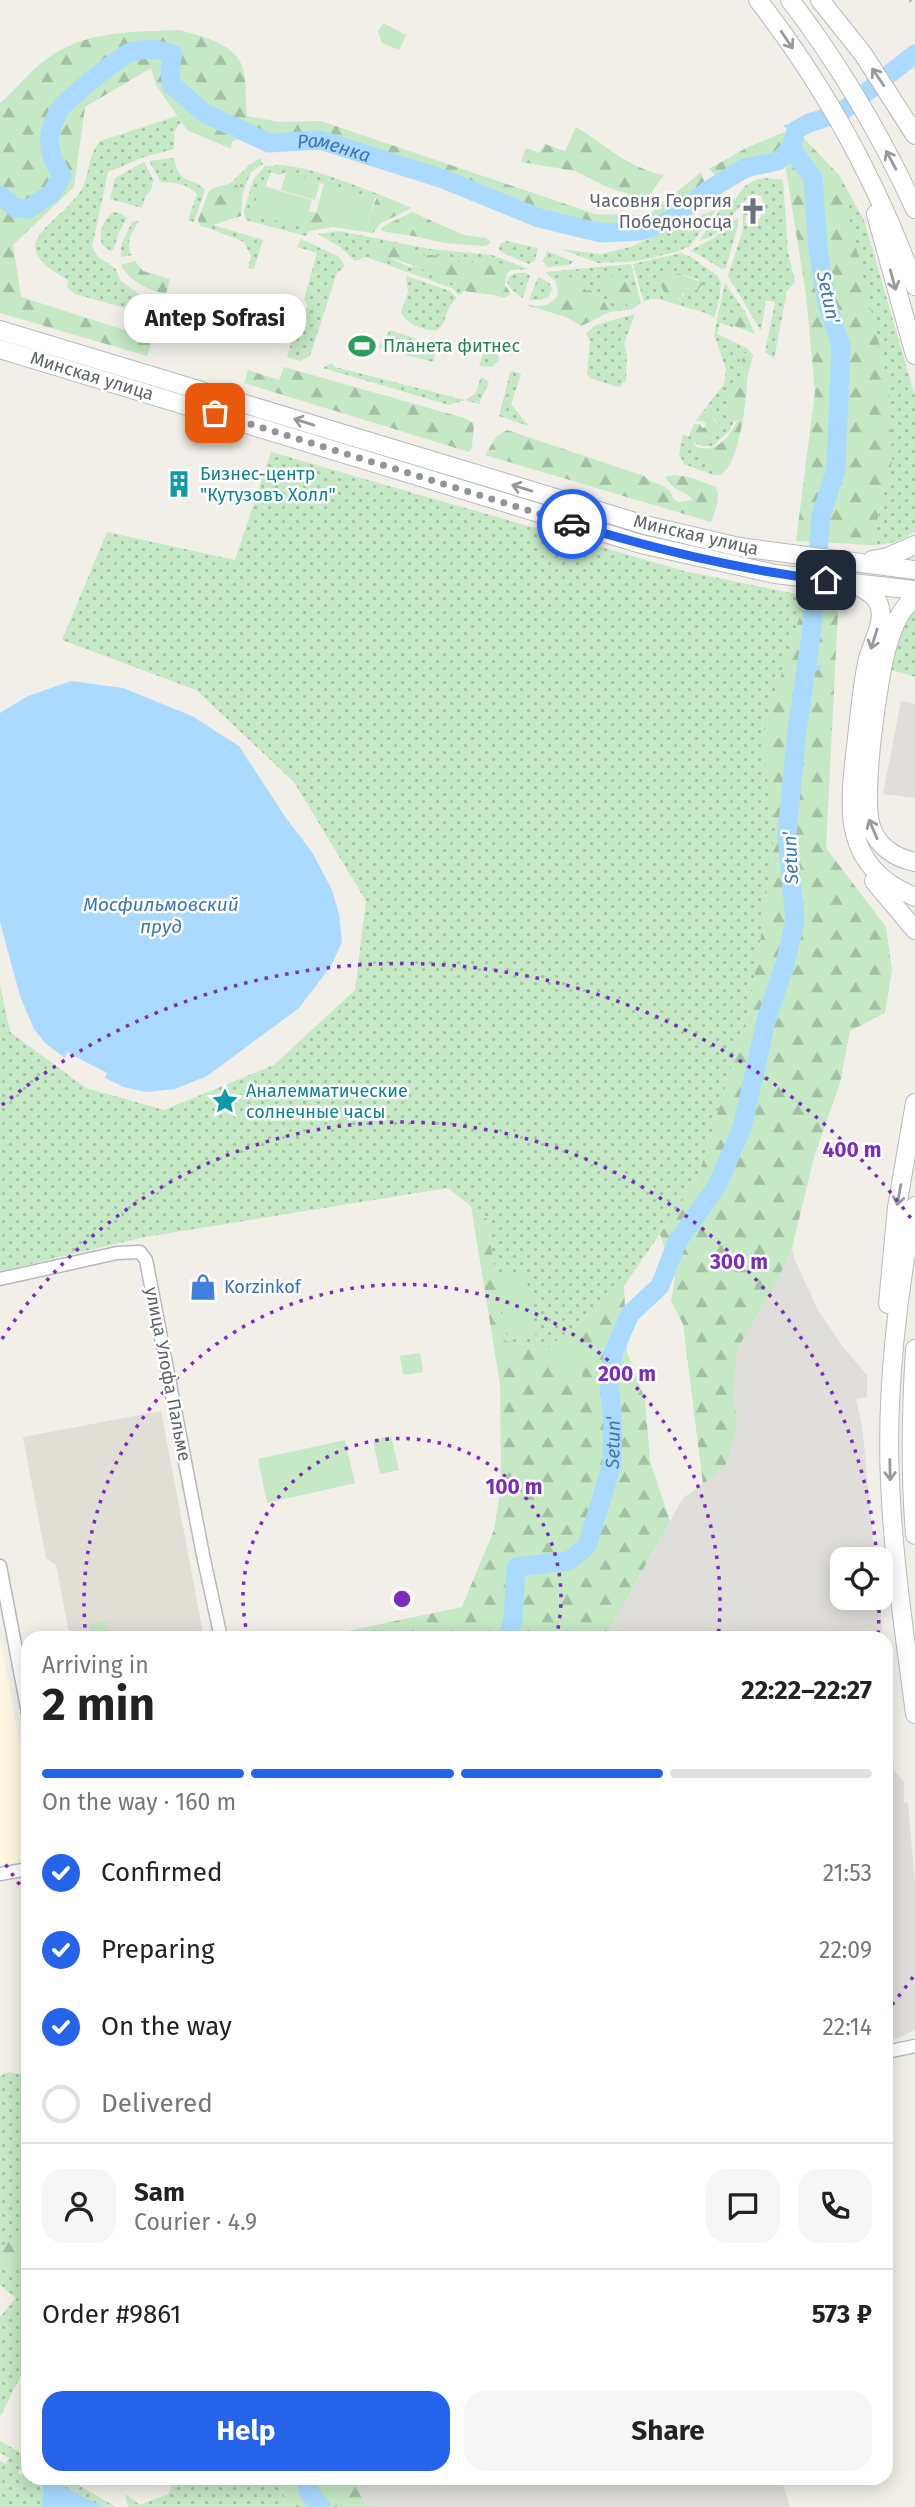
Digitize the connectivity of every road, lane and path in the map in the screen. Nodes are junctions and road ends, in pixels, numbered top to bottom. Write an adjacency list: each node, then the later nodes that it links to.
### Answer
1 (758, 0): 5 (main road, one-way to 5)
2 (790, 0): 6 (main road, one-way to 2)
3 (820, 0): 4 (main road, one-way to 3)
4 (915, 135)
5 (863, 166): 7 (main road); 10 (main road, one-way to 10)
6 (915, 209)
7 (915, 286)
8 (0, 330): 12 (main road, Минская улица, one-way to 8)
9 (0, 349): 14 (main road, Минская улица)
10 (915, 355)
11 (915, 545): 12 (main road)
12 (857, 563): 13 (main road, Минская улица)
13 (915, 570)
14 (853, 584): 15 (main road, Минская улица); 17 (main road, one-way to 17)
15 (915, 590)
16 (915, 598): 18 (main road, one-way to 16)
17 (853, 834): 19 (main road); 20 (main road)
18 (915, 862)
19 (915, 897)
20 (915, 930)
21 (915, 1103): 25 (main road, one-way to 25)
22 (915, 1206): 25 (main road)
23 (0, 1279): 28 (street, улица Улофа Пальме)
24 (915, 1349): 26 (main road)
25 (891, 1390): 30 (main road, one-way to 30)
26 (915, 1535)
27 (0, 1566): 29 (street)
28 (219, 1631)
29 (21, 1676)
30 (915, 1714)
31 (21, 1870): 32 (street)
32 (0, 1874)
33 (915, 2046): 34 (street)
34 (893, 2051)

